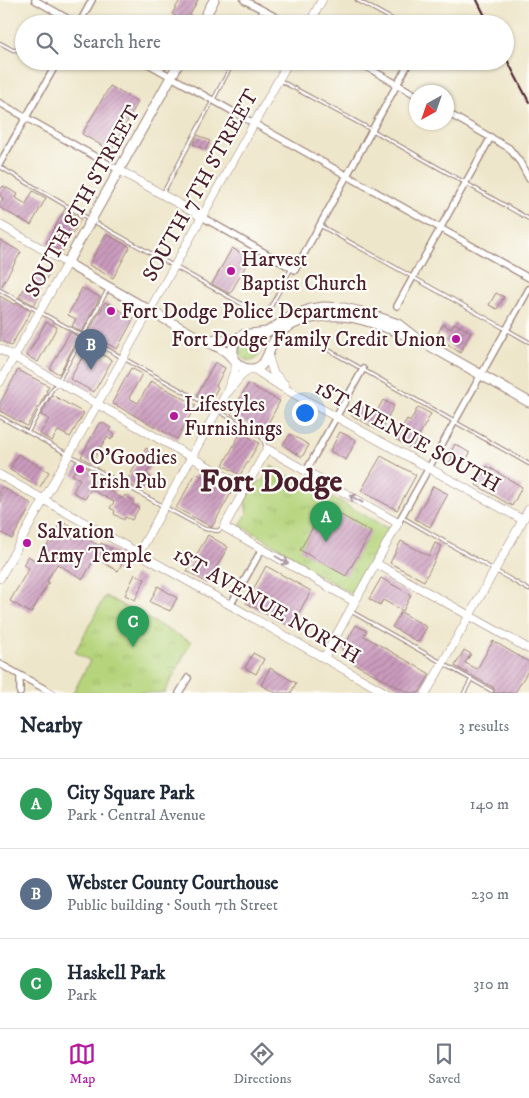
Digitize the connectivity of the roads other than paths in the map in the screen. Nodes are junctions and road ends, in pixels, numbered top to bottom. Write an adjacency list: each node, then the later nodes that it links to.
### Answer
1 (35, 0): 8 (street)
2 (92, 0): 9 (street)
3 (214, 0): 10 (main road)
4 (244, 0): 7 (street)
5 (322, 0): 13 (main road)
6 (357, 0): 14 (lane)
7 (262, 10): 11 (lane); 12 (street)
8 (62, 15)
9 (83, 15)
10 (206, 15)
11 (259, 15)
12 (272, 15)
13 (314, 15)
14 (384, 15)
15 (0, 43): 16 (lane)
16 (15, 50)
17 (52, 70): 31 (street)
18 (159, 70): 24 (street)
19 (175, 70): 24 (main road, SOUTH 8TH STREET)
20 (229, 70): 28 (lane)
21 (284, 70): 25 (main road, SOUTH 7TH STREET)
22 (372, 70): 26 (street)
23 (405, 70): 26 (street)
24 (171, 77): 28 (street); 37 (main road, SOUTH 8TH STREET)
25 (278, 80): 32 (main road, SOUTH 7TH STREET); 33 (lane)
26 (397, 84): 27 (street); 33 (street)
27 (409, 91)
28 (213, 100): 32 (street); 41 (lane)
29 (0, 102): 31 (street)
30 (454, 116): 34 (street)
31 (26, 117): 35 (street); 37 (street)
32 (255, 124): 38 (street); 42 (main road, SOUTH 7TH STREET)
33 (372, 130): 38 (street); 40 (lane)
34 (491, 137): 39 (street); 40 (street)
35 (0, 163)
36 (0, 167): 44 (lane)
37 (119, 170): 41 (main road); 44 (main road, SOUTH 8TH STREET)
38 (347, 176): 46 (street); 47 (street)
39 (529, 179)
40 (466, 183): 43 (lane); 47 (street)
41 (163, 195): 42 (main road)
42 (202, 217): 49 (main road, SOUTH 7TH STREET); 50 (street)
43 (529, 219)
44 (91, 220): 48 (main road, SOUTH 8TH STREET); 49 (lane)
45 (0, 225): 48 (main road, 1ST AVENUE SOUTH)
46 (319, 225): 50 (street); 51 (lane)
47 (440, 230): 51 (street); 52 (street)
48 (67, 263): 53 (main road, 1ST AVENUE SOUTH); 58 (main road, SOUTH 8TH STREET)
49 (174, 267): 50 (lane); 57 (main road, SOUTH 7TH STREET)
50 (293, 269)
51 (414, 277): 56 (street); 59 (lane)
52 (529, 278)
53 (109, 287): 57 (main road, 1ST AVENUE SOUTH); 62 (lane)
54 (529, 289): 59 (street)
55 (0, 290): 58 (lane)
56 (397, 306)
57 (150, 310): 61 (main road, 1ST AVENUE SOUTH); 70 (main road, SOUTH 7TH STREET)
58 (40, 312): 62 (lane); 69 (main road, SOUTH 8TH STREET)
59 (507, 329): 66 (lane); 74 (street)
60 (254, 334): 63 (main road); 64 (main road, 1ST AVENUE SOUTH); 68 (main road, 1ST AVENUE SOUTH)
61 (197, 336): 64 (main road, 1ST AVENUE SOUTH); 71 (main road, 1ST AVENUE SOUTH)
62 (83, 337): 70 (lane); 76 (lane)
63 (416, 338): 68 (main road); 74 (main road)
64 (237, 339): 71 (main road)
65 (311, 340): 73 (lane)
66 (529, 342)
67 (0, 349): 69 (main road)
68 (268, 354): 72 (main road); 78 (main road, 1ST AVENUE SOUTH)
69 (14, 357): 75 (main road, SOUTH 8TH STREET); 76 (main road)
70 (122, 359): 80 (main road, SOUTH 7TH STREET); 81 (lane)
71 (235, 360): 72 (main road, 1ST AVENUE SOUTH); 77 (main road)
72 (252, 369): 77 (main road); 78 (main road, 1ST AVENUE SOUTH)
73 (362, 369): 82 (street); 84 (lane)
74 (481, 375): 79 (main road); 84 (street)
75 (0, 382)
76 (58, 382): 80 (main road); 85 (lane)
77 (226, 394): 81 (main road)
78 (297, 394): 82 (main road, 1ST AVENUE SOUTH)
79 (529, 402)
80 (97, 404): 87 (main road, SOUTH 7TH STREET); 88 (main road)
81 (217, 410): 86 (lane); 88 (main road)
82 (337, 416): 90 (main road, 1ST AVENUE SOUTH); 91 (street)
83 (0, 417): 85 (lane)
84 (455, 422): 89 (lane); 90 (street)
85 (28, 432): 87 (lane)
86 (267, 450): 91 (main road); 93 (main road)
87 (69, 454): 94 (main road, SOUTH 7TH STREET); 95 (lane)
88 (192, 457): 93 (main road); 95 (main road)
89 (529, 464)
90 (429, 468): 97 (street); 98 (main road, 1ST AVENUE SOUTH)
91 (306, 471): 97 (main road, one-way to 91)
92 (1, 476): 94 (main road, 1ST AVENUE NORTH)
93 (246, 488): 99 (main road)
94 (44, 500): 101 (main road, 1ST AVENUE NORTH); 104 (main road, SOUTH 7TH STREET)
95 (164, 507): 99 (lane); 101 (main road)
96 (529, 509): 98 (main road)
97 (400, 520): 102 (main road); 103 (lane)
98 (526, 522): 103 (main road)
99 (224, 527): 100 (main road)
100 (262, 549): 106 (main road, one-way to 106); 107 (street)
101 (139, 553): 107 (main road, 1ST AVENUE NORTH)
102 (377, 564): 106 (main road); 109 (main road)
103 (495, 571): 105 (lane); 109 (main road)
104 (0, 578)
105 (529, 590)
106 (355, 602): 108 (main road)
107 (230, 604): 111 (main road, 1ST AVENUE NORTH)
108 (350, 611): 111 (main road); 113 (lane)
109 (470, 616): 110 (main road); 113 (main road)
110 (529, 649)
111 (324, 658): 121 (main road, 1ST AVENUE NORTH)
112 (0, 664): 114 (street)
113 (443, 664): 116 (lane); 122 (main road)
114 (20, 676): 118 (street); 119 (street)
115 (188, 678): 120 (street)
116 (471, 680): 117 (lane); 123 (lane)
117 (492, 691)
118 (20, 693)
119 (52, 693)
120 (180, 693)
121 (386, 693)
122 (426, 693)
123 (464, 693)

